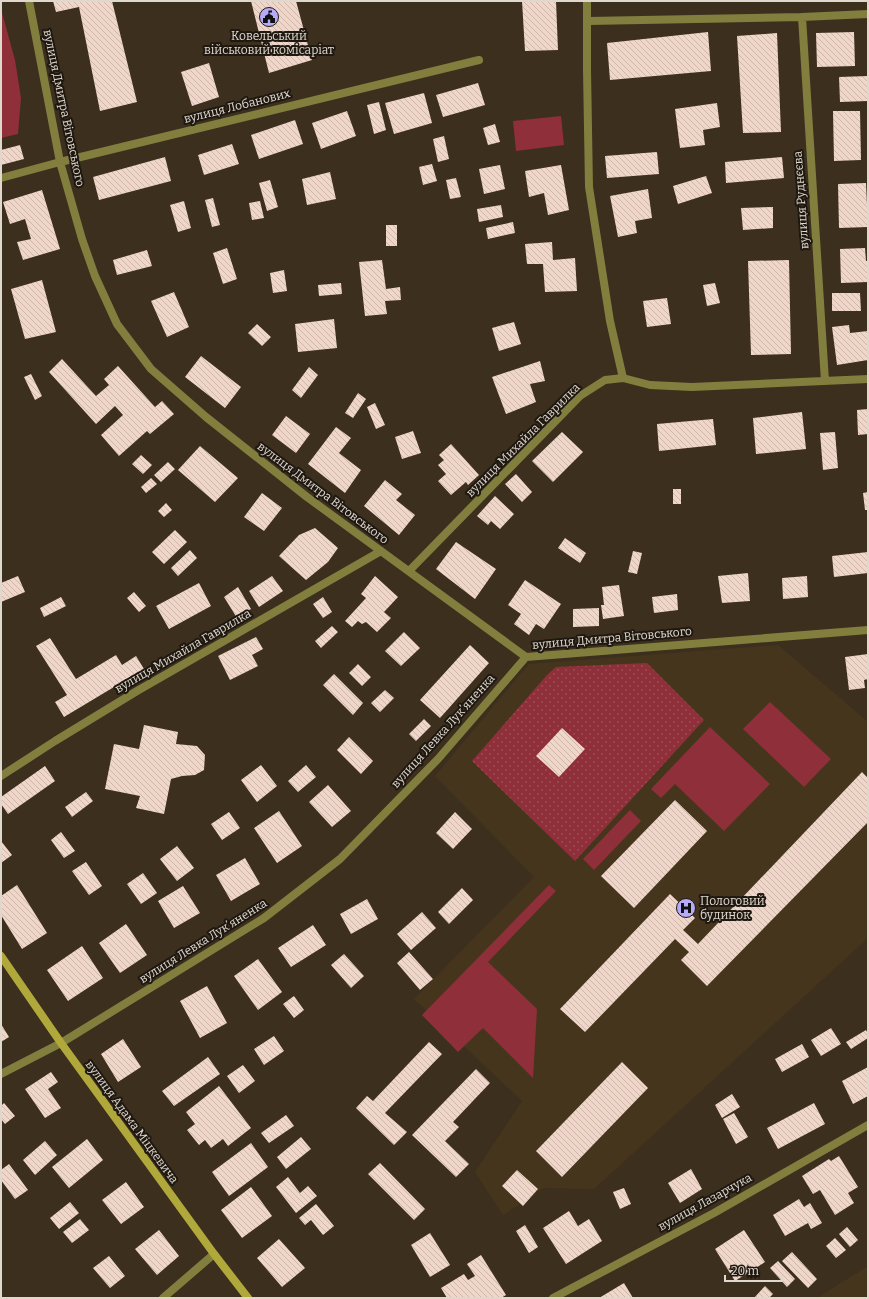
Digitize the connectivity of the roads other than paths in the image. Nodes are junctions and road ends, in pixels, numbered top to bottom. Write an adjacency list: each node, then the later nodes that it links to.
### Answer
1 (29, 1): 7 (street, вулиця Дмитра Вітовського)
2 (587, 1): 5 (street)
3 (868, 14): 4 (street)
4 (802, 17): 5 (street); 11 (street, вулиця Руднєєва)
5 (588, 21): 9 (street)
6 (479, 60): 7 (street, вулиця Лобанових)
7 (60, 162): 8 (street, вулиця Лобанових); 12 (street, вулиця Дмитра Вітовського)
8 (1, 178)
9 (623, 378): 11 (street, вулиця Михайла Гаврилка); 13 (street, вулиця Михайла Гаврилка)
10 (868, 379): 11 (street, вулиця Михайла Гаврилка)
11 (824, 381)
12 (381, 551): 13 (street, вулиця Дмитра Вітовського); 16 (street, вулиця Михайла Гаврилка)
13 (409, 571): 15 (street, вулиця Дмитра Вітовського)
14 (868, 630): 15 (street, вулиця Дмитра Вітовського)
15 (526, 658): 18 (street, вулиця Левка Лукʼяненка)
16 (1, 776)
17 (1, 956): 18 (street, вулиця Адама Міцкевича)
18 (61, 1043): 19 (street, вулиця Левка Лукʼяненка); 21 (street, вулиця Адама Міцкевича)
19 (1, 1074)
20 (868, 1125): 24 (street, вулиця Лазарчука)
21 (214, 1254): 22 (street); 23 (street, вулиця Адама Міцкевича)
22 (163, 1298)
23 (248, 1298)
24 (553, 1298)

